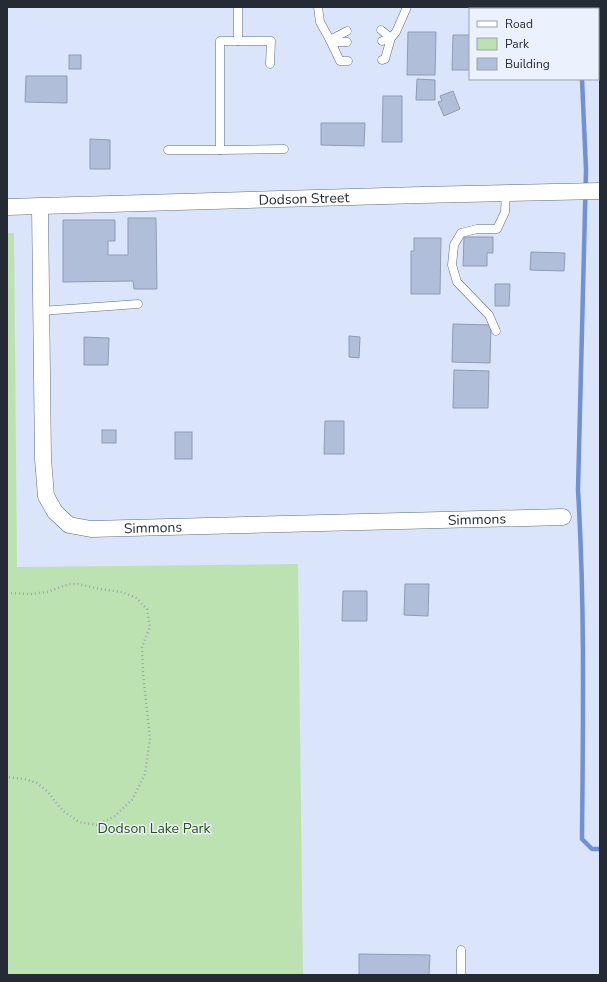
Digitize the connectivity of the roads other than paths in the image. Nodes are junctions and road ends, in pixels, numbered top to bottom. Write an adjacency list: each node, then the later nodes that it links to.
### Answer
1 (238, 7): 8 (lane)
2 (318, 7): 7 (lane)
3 (407, 7): 6 (lane)
4 (381, 30): 6 (lane)
5 (347, 31): 7 (lane)
6 (391, 38): 9 (lane); 11 (lane)
7 (330, 40): 10 (lane); 12 (lane)
8 (238, 41): 13 (lane); 15 (lane)
9 (382, 41)
10 (347, 42)
11 (382, 60)
12 (348, 61)
13 (270, 64)
14 (168, 150): 15 (lane)
15 (220, 150): 16 (lane)
16 (284, 150)
17 (600, 191): 18 (street, Dodson Street)
18 (506, 192): 20 (street, Dodson Street); 23 (lane)
19 (7, 207): 20 (street, Dodson Street)
20 (40, 207): 22 (street, Simmons)
21 (138, 304): 22 (lane)
22 (41, 311): 24 (street, Simmons)
23 (496, 331)
24 (563, 517)
25 (461, 950): 26 (lane)
26 (461, 975)

